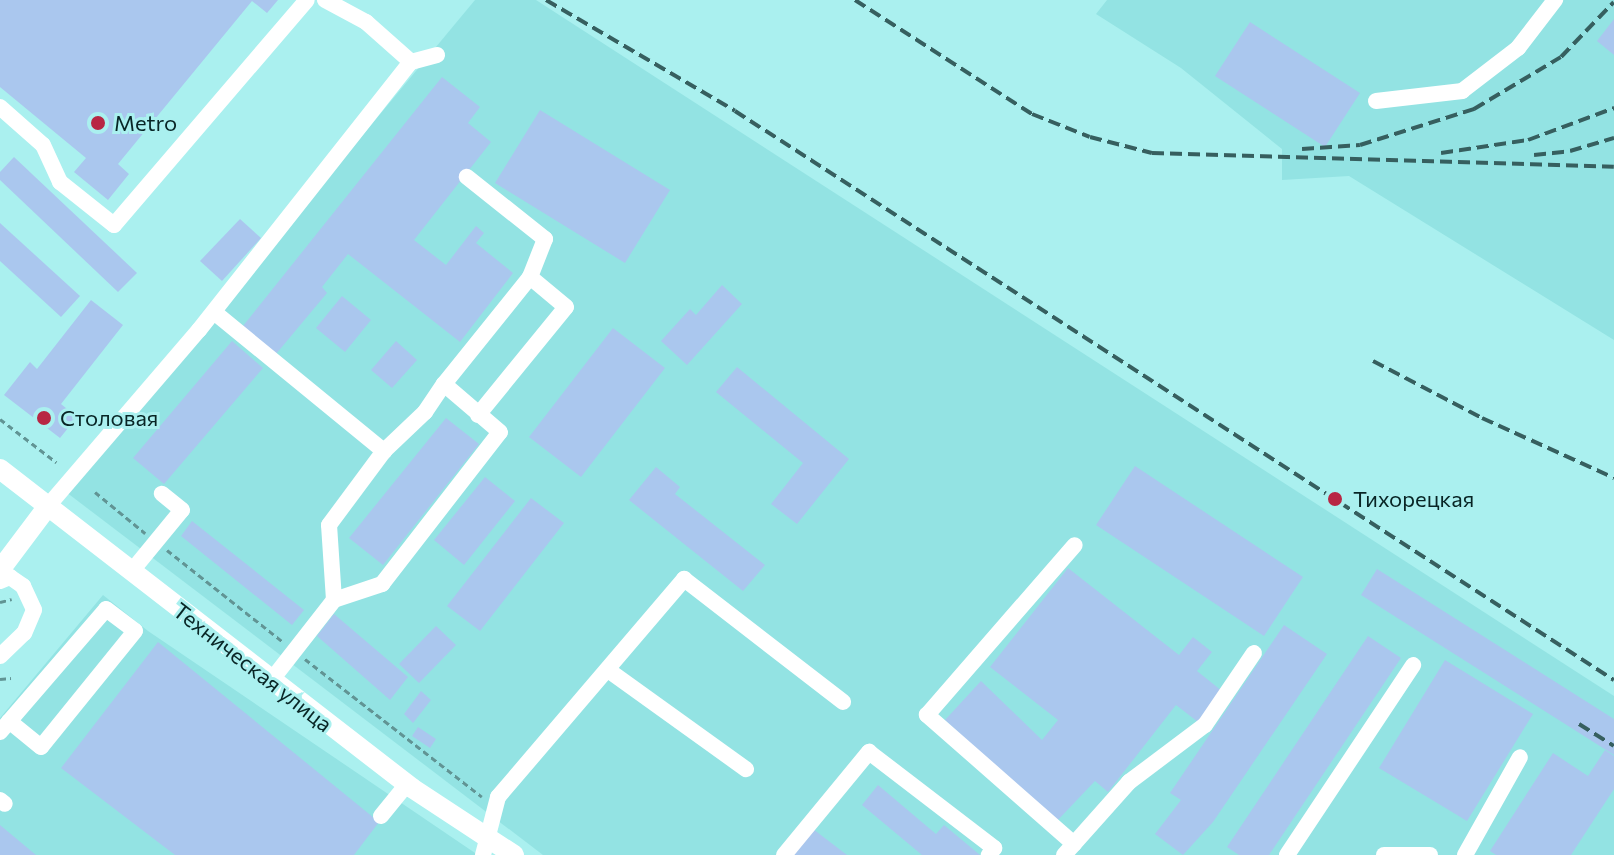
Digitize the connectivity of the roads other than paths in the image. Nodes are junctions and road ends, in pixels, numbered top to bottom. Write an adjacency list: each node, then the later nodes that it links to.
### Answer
1 (307, 0): 7 (lane)
2 (325, 0): 5 (lane)
3 (1555, 0): 6 (lane)
4 (437, 55): 5 (lane)
5 (411, 62): 10 (lane)
6 (1376, 101)
7 (0, 107)
8 (467, 177): 9 (lane)
9 (530, 277): 11 (lane); 12 (lane)
10 (214, 312): 13 (lane); 16 (lane)
11 (444, 384): 12 (lane); 13 (lane)
12 (478, 415): 21 (lane)
13 (384, 451): 21 (lane)
14 (0, 469): 16 (main road, Техническая улица)
15 (162, 494): 19 (lane)
16 (48, 506): 18 (main road); 19 (main road, Техническая улица)
17 (1075, 545): 34 (lane)
18 (0, 570)
19 (131, 572): 26 (main road, Техническая улица)
20 (0, 581): 23 (lane)
21 (334, 600): 26 (lane)
22 (1254, 653): 34 (lane)
23 (0, 656)
24 (1413, 665): 38 (lane)
25 (608, 670): 27 (lane); 30 (lane); 33 (lane)
26 (270, 682): 31 (main road, Техническая улица)
27 (843, 702)
28 (5, 726): 28 (lane)
29 (1520, 757): 41 (lane)
30 (746, 769)
31 (407, 784): 32 (lane); 33 (main road, Техническая улица)
32 (381, 816)
33 (487, 847): 35 (main road, Техническая улица)
34 (1069, 850)
35 (514, 855)
36 (784, 855): 37 (lane)
37 (989, 855)
38 (1287, 855)
39 (1384, 855): 40 (lane)
40 (1430, 855)
41 (1465, 855)

